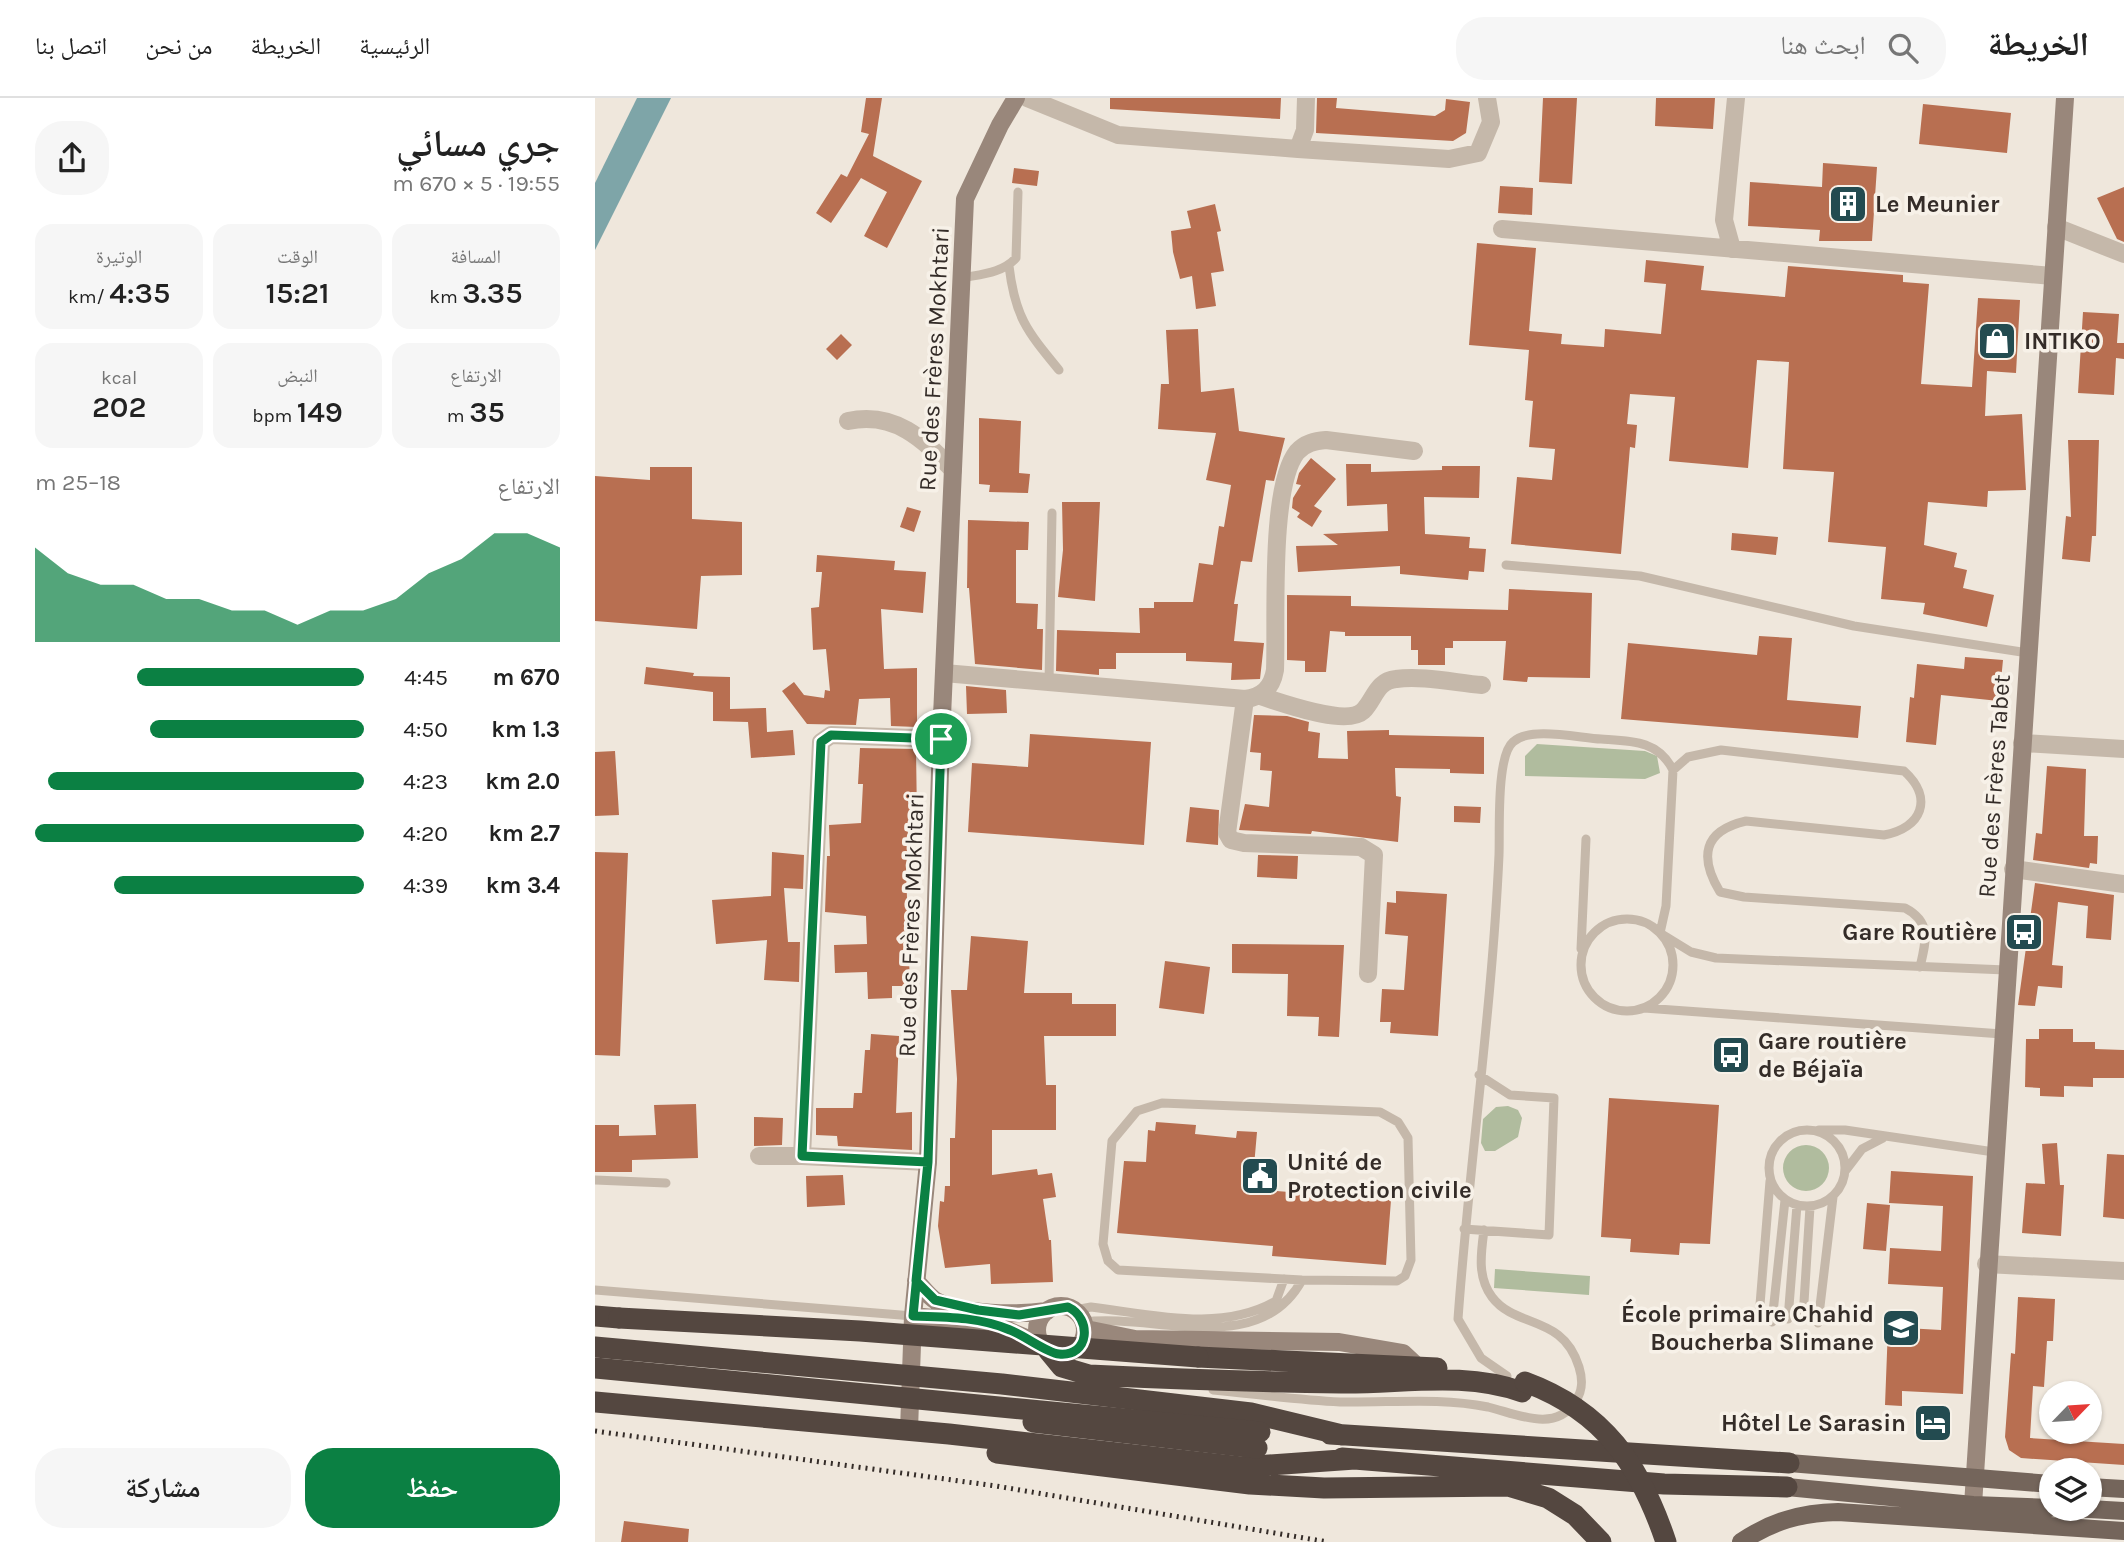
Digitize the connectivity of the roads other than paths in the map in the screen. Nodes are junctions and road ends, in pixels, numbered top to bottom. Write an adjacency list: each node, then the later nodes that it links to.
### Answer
1 (1016, 98): 15 (street, Rue des Frères Mokhtari)
2 (1027, 98): 7 (street)
3 (1306, 98): 7 (street)
4 (1487, 98): 7 (street)
5 (1736, 98): 11 (street)
6 (2065, 98): 9 (street, Rue des Frères Tabet)
7 (1298, 149)
8 (1018, 192): 13 (lane)
9 (2056, 227): 12 (street); 14 (street, Rue des Frères Tabet)
10 (1502, 229): 11 (street)
11 (1732, 249): 14 (street)
12 (2124, 254)
13 (1009, 266): 15 (lane); 16 (lane)
14 (2053, 276): 22 (street, Rue des Frères Tabet)
15 (962, 278): 19 (street, Rue des Frères Mokhtari)
16 (1059, 370)
17 (848, 421): 19 (street)
18 (1414, 451): 26 (street)
19 (953, 470): 23 (street, Rue des Frères Mokhtari)
20 (1052, 513): 24 (lane)
21 (1506, 565): 22 (lane)
22 (2028, 653): 28 (street, Rue des Frères Tabet)
23 (944, 673): 24 (street); 27 (street, Rue des Frères Mokhtari)
24 (1049, 682): 26 (street)
25 (1482, 685): 26 (street)
26 (1252, 697): 38 (street)
27 (941, 739): 46 (street); 47 (street, Rue des Frères Mokhtari)
28 (2022, 743): 29 (street); 32 (street, Rue des Frères Tabet)
29 (2124, 750)
30 (1673, 770): 34 (lane); 36 (lane); 41 (lane)
31 (1586, 839): 35 (lane)
32 (2013, 869): 33 (street); 37 (street, Rue des Frères Tabet)
33 (2124, 884)
34 (1660, 933): 35 (lane); 36 (lane); 39 (lane)
35 (1581, 958): 39 (lane)
36 (1920, 967): 37 (lane)
37 (2006, 970): 40 (street, Rue des Frères Tabet)
38 (1368, 974)
39 (1644, 1008): 40 (lane)
40 (2002, 1034): 44 (street, Rue des Frères Tabet)
41 (1479, 1075): 56 (lane); 57 (lane)
42 (1816, 1129): 43 (lane); 48 (lane); 49 (lane)
43 (1883, 1138): 44 (lane); 48 (lane)
44 (1994, 1152): 58 (street, Rue des Frères Tabet)
45 (759, 1156): 46 (street)
46 (802, 1156): 47 (street)
47 (928, 1162): 62 (street, Rue des Frères Mokhtari)
48 (1844, 1172): 52 (lane)
49 (1770, 1179): 53 (lane); 67 (lane)
50 (595, 1180): 51 (lane)
51 (666, 1183)
52 (1833, 1197): 55 (lane); 72 (lane)
53 (1785, 1200): 54 (lane); 71 (lane)
54 (1797, 1205): 55 (lane); 69 (lane)
55 (1810, 1207): 68 (lane)
56 (1464, 1229): 57 (lane); 78 (lane)
57 (1484, 1230): 79 (lane)
58 (1986, 1264): 59 (street); 87 (street, Rue des Frères Tabet)
59 (2124, 1271)
60 (1284, 1279): 61 (lane); 61 (lane); 70 (lane)
61 (1302, 1280): 70 (lane)
62 (916, 1281): 64 (street); 66 (street, Rue des Frères Mokhtari)
63 (595, 1290): 66 (lane)
64 (1047, 1311): 70 (street); 74 (street)
65 (595, 1316): 75 (highway, bridge)
66 (913, 1316): 74 (street); 77 (street, Rue des Frères Mokhtari)
67 (1759, 1317)
68 (1803, 1318)
69 (1788, 1319)
70 (1082, 1321): 74 (street); 75 (street)
71 (1772, 1322)
72 (1818, 1323)
73 (595, 1347): 77 (highway)
74 (1045, 1348): 79 (highway)
75 (1419, 1367): 78 (highway)
76 (595, 1368): 84 (highway, bridge)
77 (912, 1376): 82 (street, Rue des Frères Mokhtari); 83 (highway)
78 (1507, 1376): 99 (highway, bridge)
79 (1171, 1379): 98 (highway)
80 (595, 1382): 84 (highway, bridge)
81 (595, 1402): 82 (highway)
82 (909, 1430): 85 (highway); 97 (highway)
83 (1342, 1434): 84 (highway); 86 (highway)
84 (1258, 1440): 85 (highway)
85 (1355, 1459): 89 (highway)
86 (1789, 1463): 87 (main road)
87 (1974, 1478): 88 (main road); 92 (street)
88 (2039, 1483)
89 (1787, 1487): 92 (main road)
90 (2102, 1488): 91 (main road)
91 (2124, 1489)
92 (1973, 1505): 93 (main road)
93 (2039, 1508)
94 (2102, 1510): 95 (main road)
95 (2124, 1511)
96 (2124, 1531): 100 (main road)
97 (1601, 1542)
98 (1655, 1542)
99 (1666, 1542)
100 (1741, 1542)

